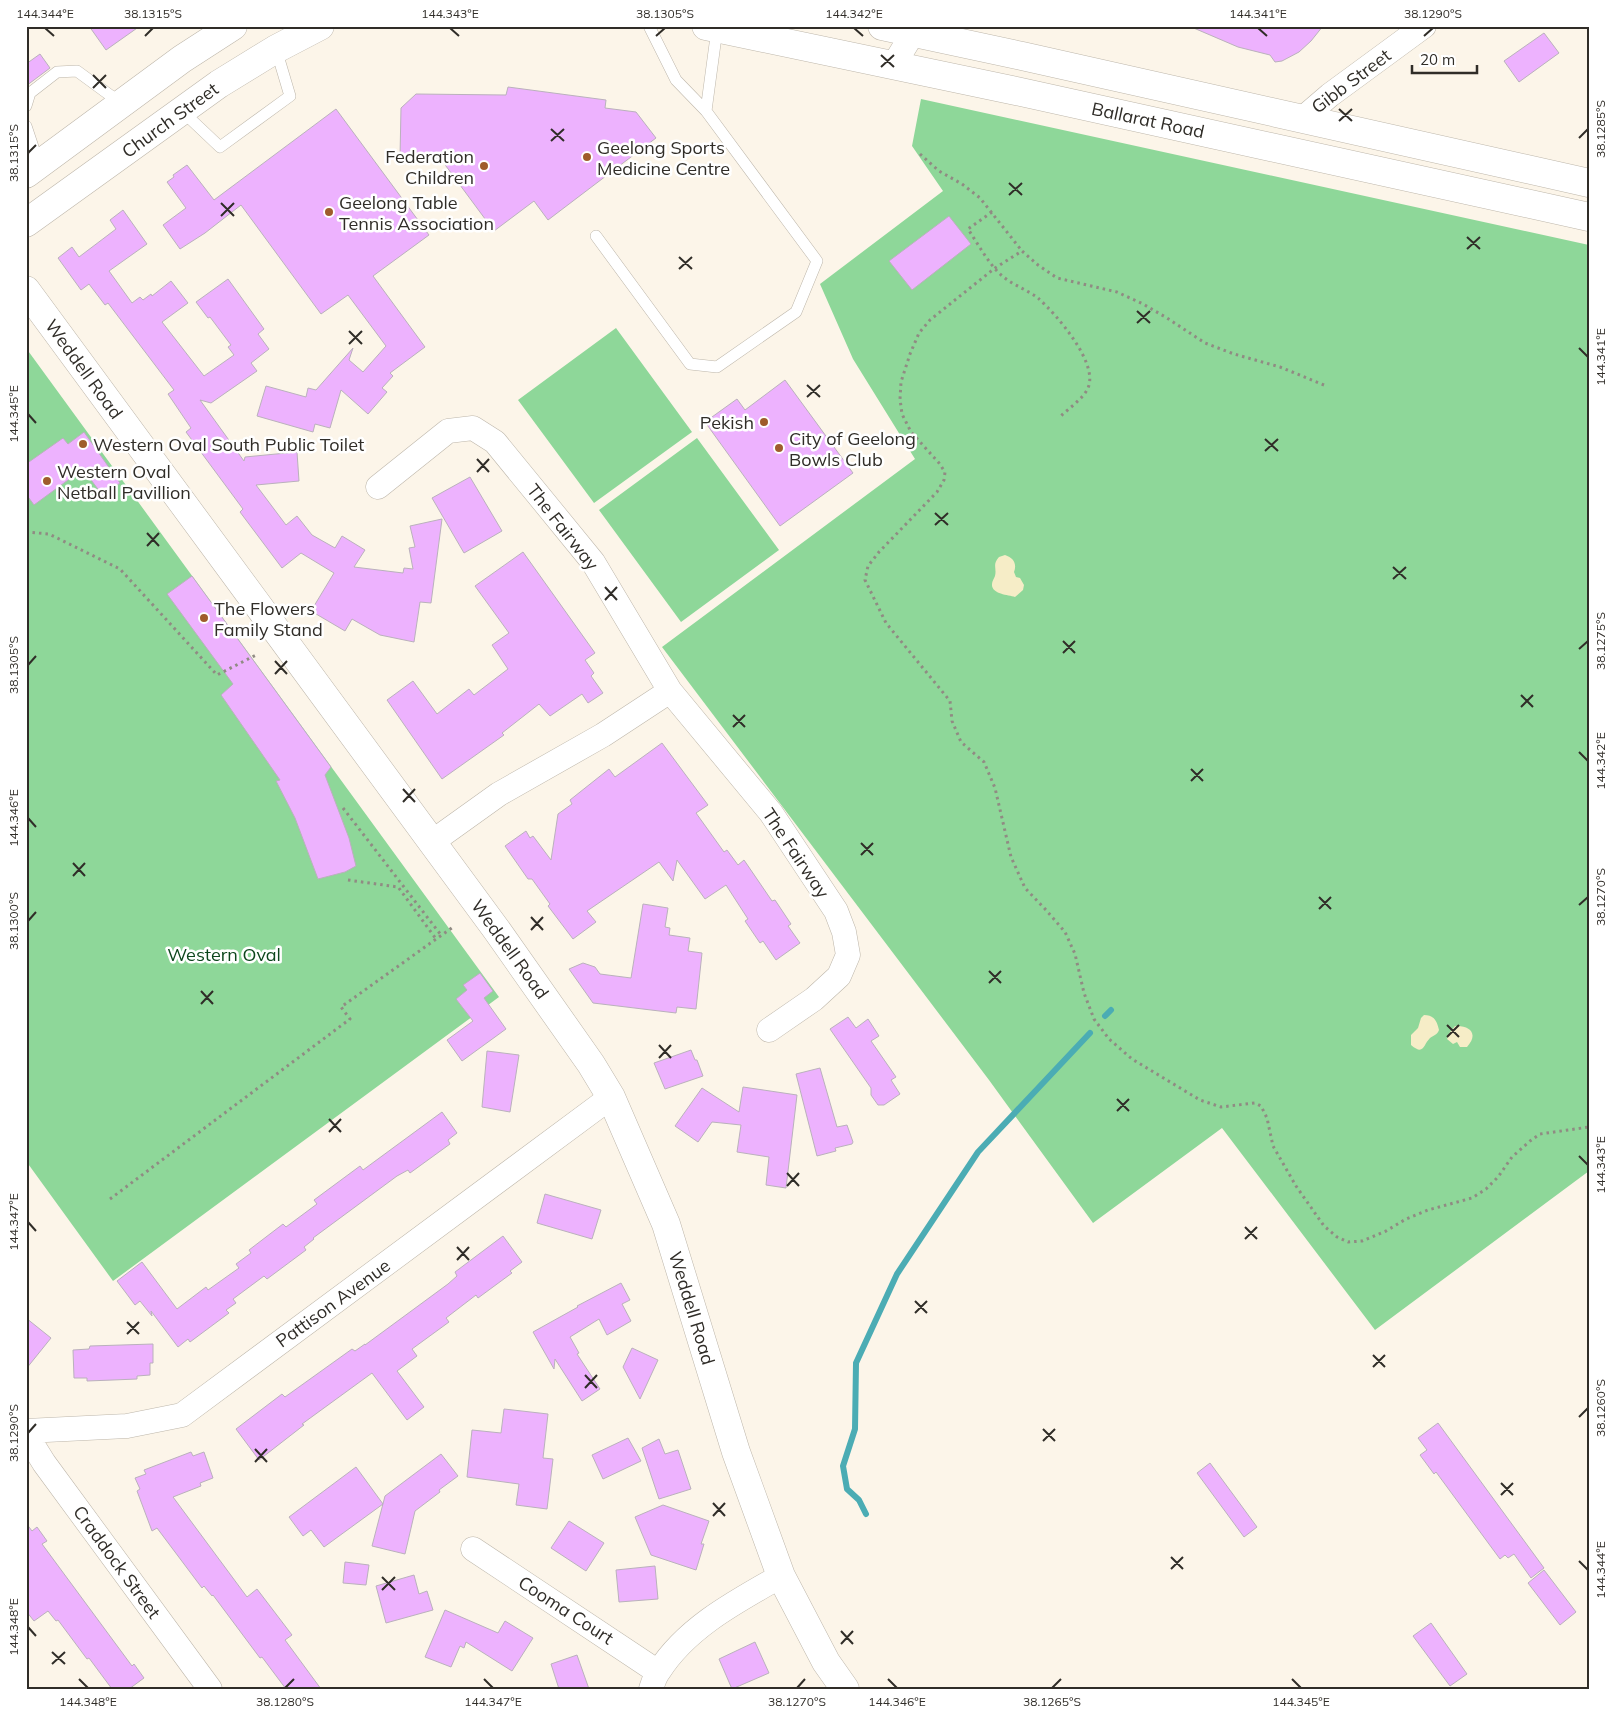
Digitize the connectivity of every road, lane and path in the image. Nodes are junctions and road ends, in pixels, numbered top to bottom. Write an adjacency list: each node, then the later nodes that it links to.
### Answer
1 (233, 26): 10 (main road)
2 (320, 26): 8 (main road, Church Street)
3 (649, 26): 13 (lane)
4 (882, 26): 7 (main road, Ballarat Road)
5 (1424, 26): 14 (street, Gibb Street)
6 (713, 27): 9 (main road, Ballarat Road); 13 (lane)
7 (912, 30): 9 (street); 14 (main road, Ballarat Road)
8 (276, 49): 12 (main road, Church Street); 12 (lane)
9 (893, 66): 20 (main road, Ballarat Road)
10 (122, 104): 11 (lane); 17 (main road)
11 (26, 106)
12 (181, 111): 21 (main road, Church Street)
13 (706, 111): 22 (lane)
14 (1302, 119): 18 (main road, Ballarat Road)
15 (26, 126): 17 (lane)
16 (920, 154): 19 (path)
17 (32, 169)
18 (1589, 183)
19 (992, 212): 23 (path); 24 (path)
20 (1589, 217)
21 (26, 223)
22 (596, 236)
23 (1022, 251): 24 (path); 26 (path)
24 (995, 268): 27 (path); 40 (path)
25 (26, 290): 33 (main road, Weddell Road)
26 (1324, 385)
27 (1061, 416)
28 (378, 487): 31 (street, The Fairway)
29 (26, 532): 30 (path)
30 (256, 655)
31 (670, 691): 33 (street); 38 (street, The Fairway)
32 (343, 808): 36 (path)
33 (432, 842): 39 (main road, Weddell Road)
34 (348, 880): 37 (path)
35 (453, 927): 36 (path)
36 (441, 935): 37 (path)
37 (436, 939): 41 (path)
38 (769, 1030)
39 (611, 1098): 42 (street, Pattison Avenue); 44 (main road, Weddell Road)
40 (1589, 1127)
41 (110, 1199)
42 (26, 1432): 46 (street, Craddock Street)
43 (473, 1550): 45 (street, Cooma Court)
44 (781, 1576): 45 (street); 47 (main road, Weddell Road)
45 (654, 1680)
46 (210, 1689)
47 (845, 1689)

